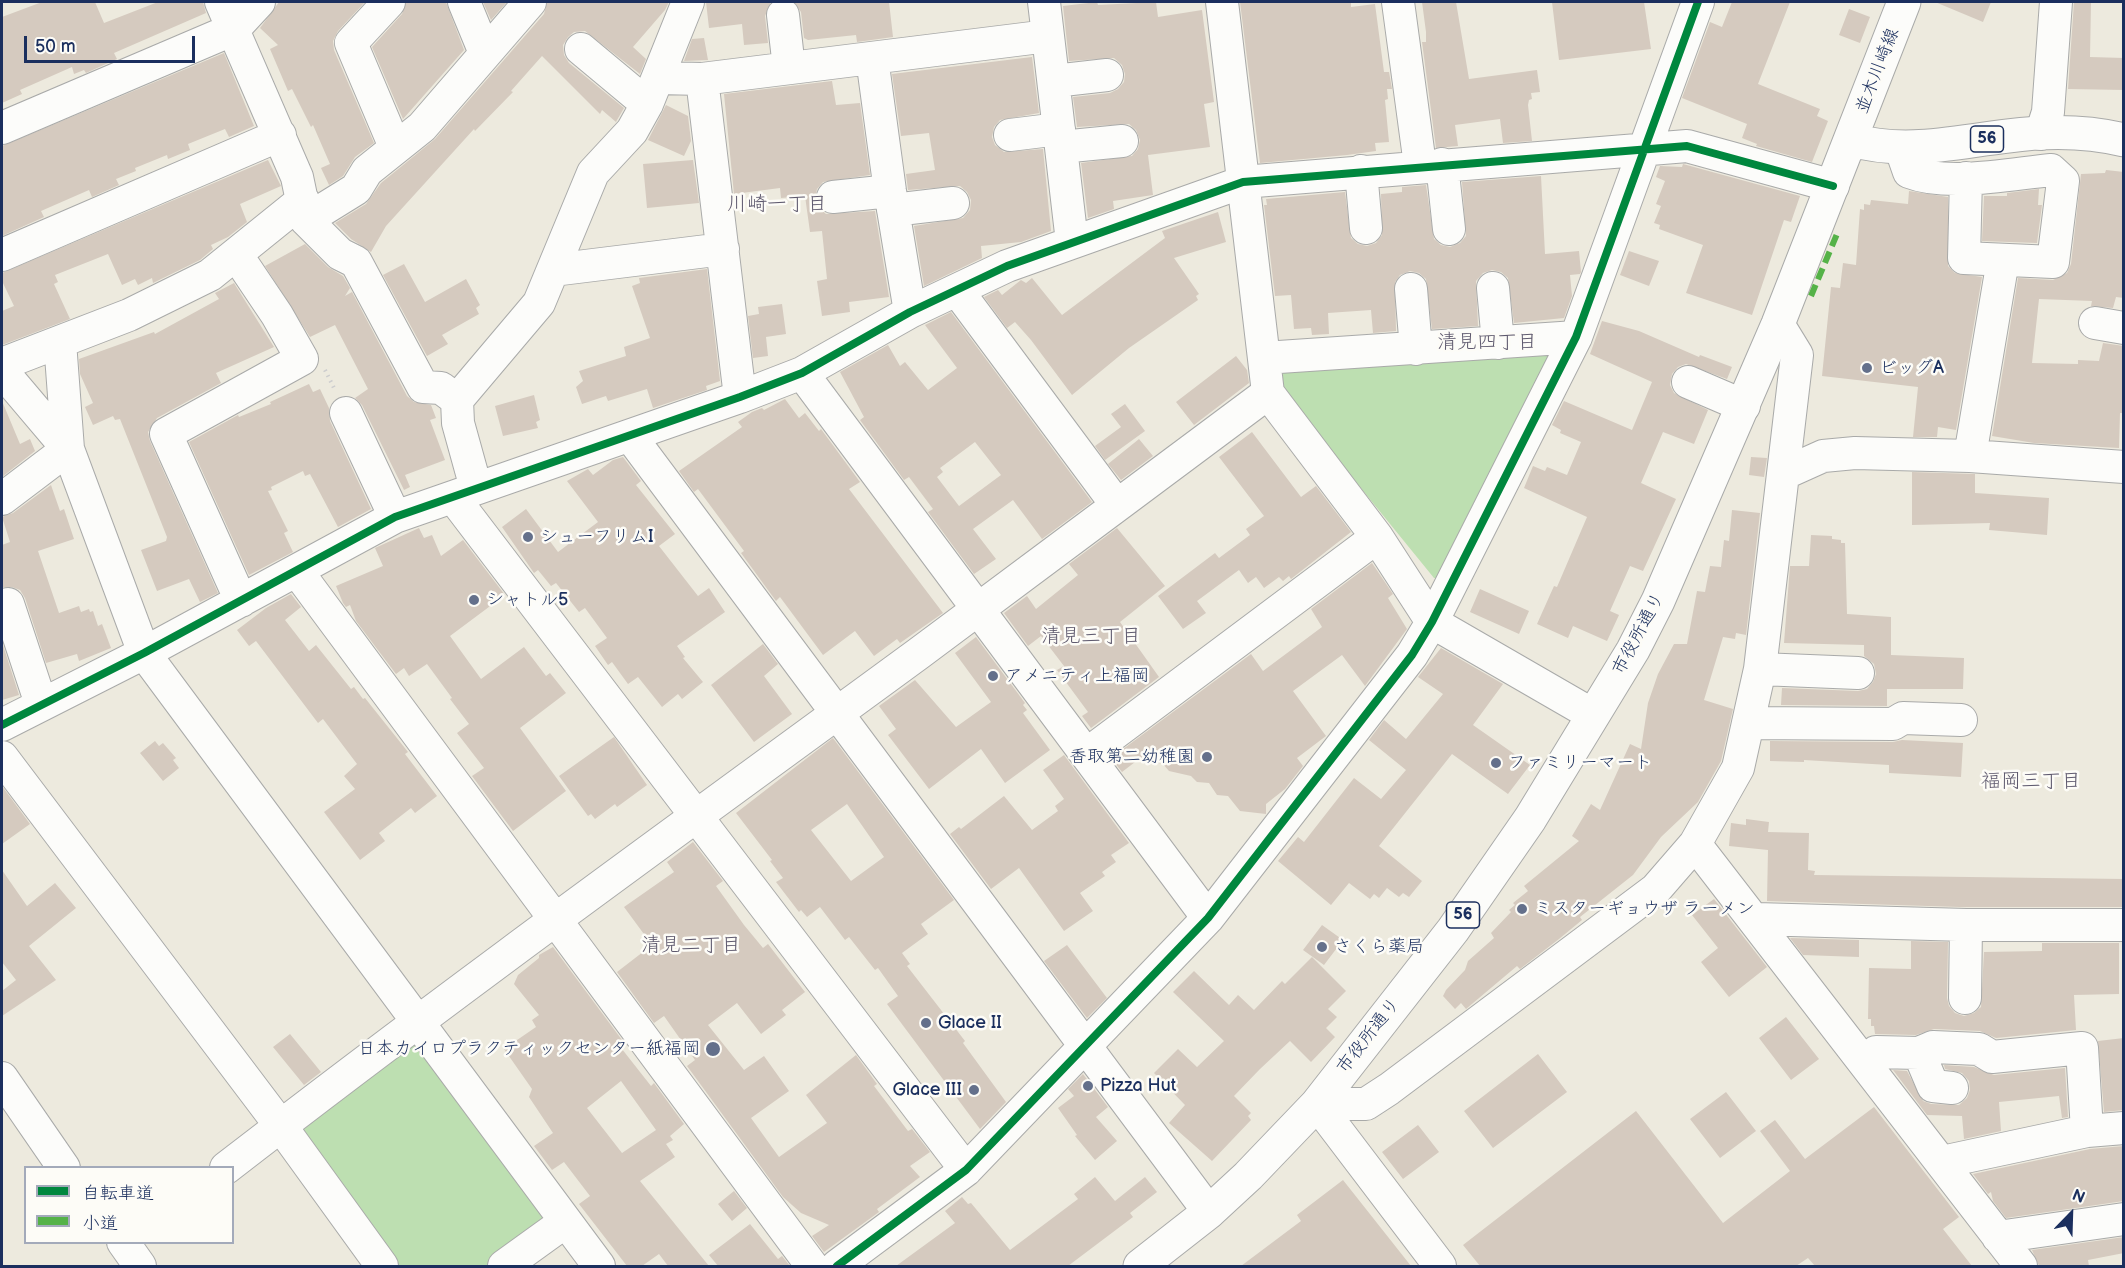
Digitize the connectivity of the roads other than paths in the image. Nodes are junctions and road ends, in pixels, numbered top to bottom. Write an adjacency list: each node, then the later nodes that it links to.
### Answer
1 (259, 2): 12 (street)
2 (389, 2): 31 (street)
3 (464, 2): 16 (street)
4 (530, 2): 16 (street)
5 (688, 2): 22 (street)
6 (1044, 2): 14 (street)
7 (1222, 2): 38 (street)
8 (1398, 2): 34 (street)
9 (1698, 2): 32 (street)
10 (1904, 2): 28 (main road, 並木川崎線)
11 (2056, 2): 24 (street)
12 (227, 15): 23 (street); 25 (street)
13 (783, 15): 18 (street)
14 (1048, 36): 17 (street); 21 (street)
15 (580, 49): 22 (street)
16 (485, 53): 31 (street)
17 (872, 58): 18 (street); 41 (street)
18 (789, 68): 20 (street)
19 (1107, 75): 21 (street)
20 (702, 80): 22 (street); 47 (street)
21 (1054, 81): 27 (street)
22 (653, 91): 51 (street)
23 (2, 128)
24 (2054, 134): 29 (main road, 56); 33 (main road, 56); 37 (street)
25 (280, 135): 43 (street); 49 (street)
26 (1010, 135): 27 (street)
27 (1060, 138): 30 (street); 46 (street)
28 (1852, 140): 33 (main road, 56); 39 (main road, 市役所通り / 56)
29 (2124, 140)
30 (1122, 141)
31 (395, 147): 43 (street)
32 (1644, 147): 34 (street); 39 (street); 57 (street)
33 (1901, 149): 36 (street)
34 (1431, 164): 35 (street); 45 (street)
35 (1361, 171): 38 (street); 44 (street)
36 (1966, 178): 37 (street); 50 (street)
37 (2063, 181): 50 (street)
38 (1243, 182): 46 (street); 61 (street)
39 (1833, 186): 56 (main road, 市役所通り / 56)
40 (833, 197): 41 (street)
41 (891, 200): 42 (street); 55 (street)
42 (953, 202)
43 (305, 211): 48 (street); 68 (street)
44 (1366, 228)
45 (1449, 229)
46 (1072, 242): 54 (street)
47 (723, 249): 51 (street); 67 (street)
48 (236, 254): 58 (street); 82 (street)
49 (2, 255)
50 (2003, 260): 73 (street)
51 (553, 270): 68 (street)
52 (1411, 288): 60 (street)
53 (1493, 288): 59 (street)
54 (957, 290): 55 (street); 78 (street)
55 (910, 312): 64 (street)
56 (1778, 324): 69 (main road, 市役所通り / 56); 75 (street)
57 (1576, 337): 59 (street); 85 (street)
58 (60, 342): 62 (street); 72 (street)
59 (1498, 343): 60 (street)
60 (1416, 349): 61 (street)
61 (1264, 358): 66 (street)
62 (2, 364)
63 (2, 371): 72 (street)
64 (802, 373): 67 (street); 84 (street)
65 (1688, 382): 69 (street)
66 (1268, 393): 78 (street); 80 (street)
67 (740, 398): 71 (street)
68 (457, 400): 76 (street)
69 (1744, 406): 91 (main road, 市役所通り / 56)
70 (346, 413): 79 (street)
71 (631, 437): 76 (street); 90 (street)
72 (68, 449): 77 (street); 86 (street)
73 (1970, 456): 74 (street); 75 (street)
74 (2124, 467)
75 (1783, 474): 87 (street)
76 (465, 492): 79 (street); 97 (street)
77 (2, 499)
78 (1116, 504): 84 (street)
79 (395, 517): 81 (street)
80 (1377, 537): 85 (street); 95 (street)
81 (297, 571): 82 (street); 100 (street)
82 (241, 601): 86 (street)
83 (8, 604): 89 (street)
84 (978, 610): 90 (street); 95 (street)
85 (1432, 622): 91 (street); 99 (street)
86 (144, 653): 89 (street); 105 (street)
87 (1760, 669): 88 (street); 93 (street)
88 (1858, 673)
89 (41, 704): 94 (street)
90 (835, 715): 97 (street); 106 (street)
91 (1593, 715): 111 (main road, 市役所通り / 56)
92 (1961, 720): 93 (street)
93 (1748, 723): 98 (street)
94 (2, 725)
95 (1087, 754): 99 (street)
96 (2, 757): 112 (street)
97 (698, 815): 100 (street); 118 (street)
98 (1695, 844): 101 (street); 111 (street)
99 (1208, 918): 106 (street)
100 (556, 919): 105 (street); 126 (street)
101 (1755, 919): 102 (street); 108 (street)
102 (1966, 925): 103 (street); 104 (street)
103 (2124, 925)
104 (1965, 998)
105 (415, 1021): 112 (street); 121 (street)
106 (1086, 1047): 118 (street); 119 (street)
107 (1919, 1053): 108 (street); 110 (street); 114 (street)
108 (1867, 1065): 115 (street)
109 (4, 1085): 116 (street)
110 (1952, 1088)
111 (1317, 1104): 119 (main road, 市役所通り / 56); 129 (street)
112 (280, 1125): 117 (street); 123 (street)
113 (2124, 1128): 114 (street)
114 (2087, 1131): 115 (street)
115 (1942, 1162): 122 (street)
116 (63, 1166)
117 (227, 1166)
118 (966, 1170): 127 (street)
119 (1209, 1212): 128 (main road, 市役所通り / 56)
120 (2124, 1219): 122 (street)
121 (565, 1221): 124 (street); 125 (street)
122 (1998, 1237): 130 (street)
123 (382, 1266)
124 (504, 1266)
125 (599, 1266)
126 (812, 1266)
127 (837, 1266)
128 (1140, 1266)
129 (1440, 1266)
130 (2021, 1266)

